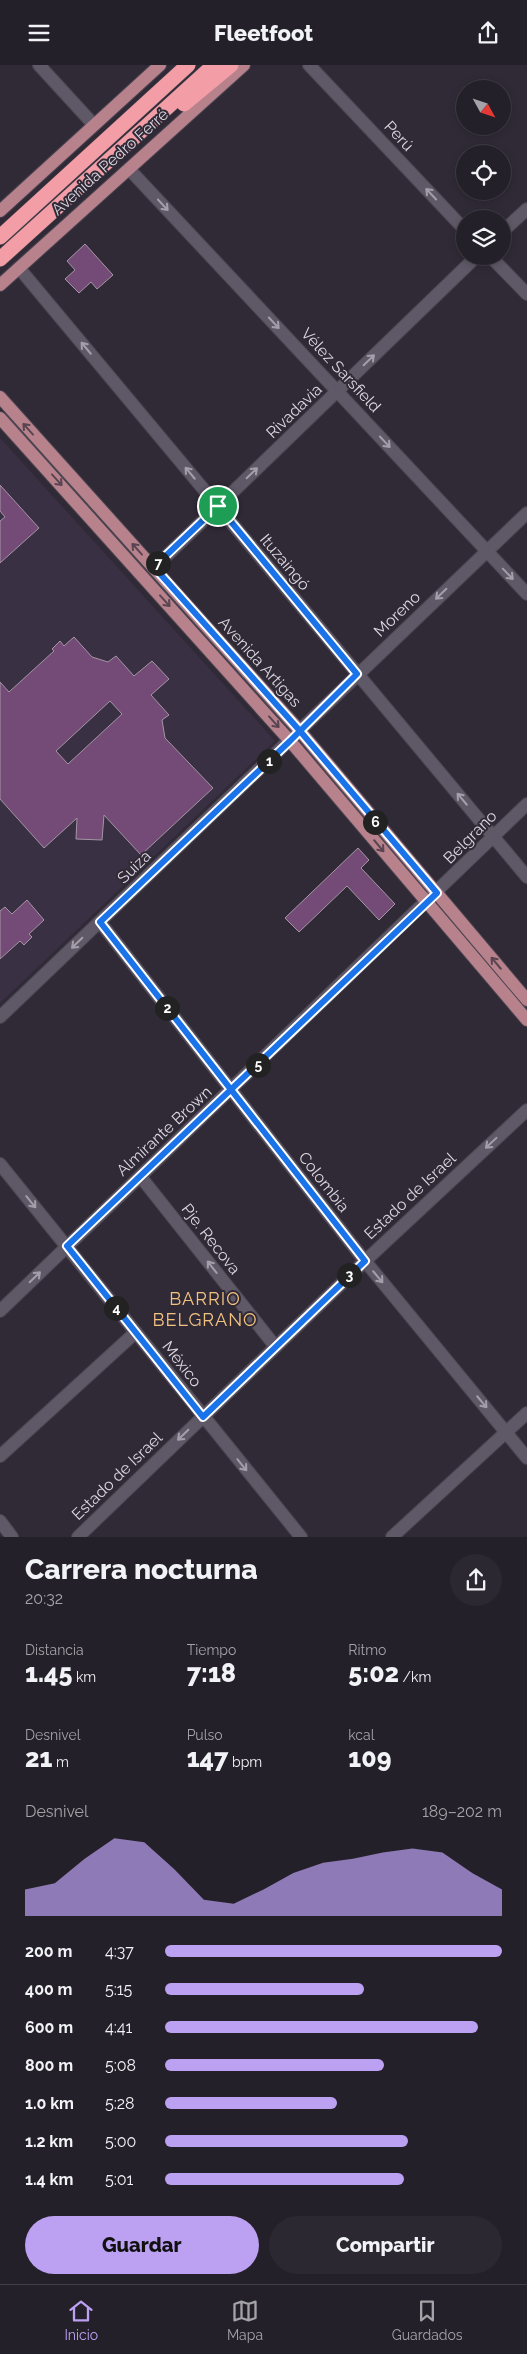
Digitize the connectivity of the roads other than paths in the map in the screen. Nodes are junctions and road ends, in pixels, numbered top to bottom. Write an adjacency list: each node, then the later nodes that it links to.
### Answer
1 (39, 65): 9 (street)
2 (160, 65): 9 (main road)
3 (178, 65): 10 (highway)
4 (188, 65): 10 (highway, Avenida Pedro Ferré)
5 (214, 65): 11 (highway, Avenida Pedro Ferré)
6 (231, 65): 11 (highway)
7 (244, 65): 12 (main road, Avenida Pedro Ferré)
8 (309, 65): 15 (street, Perú, one-way to 8)
9 (94, 125): 14 (main road)
10 (102, 143): 17 (highway, Avenida Pedro Ferré)
11 (113, 157): 18 (highway, Avenida Pedro Ferré)
12 (129, 169): 21 (main road, Avenida Pedro Ferré); 24 (street, Vélez Sarsfield, one-way to 24)
13 (527, 209): 16 (street)
14 (0, 211)
15 (456, 220)
16 (511, 224)
17 (0, 237)
18 (0, 259)
19 (468, 265): 24 (street, Rivadavia, one-way to 19)
20 (499, 265): 23 (street)
21 (19, 268): 22 (main road, Avenida Pedro Ferré); 27 (street, Ituzaingó, one-way to 21)
22 (0, 285)
23 (527, 294)
24 (338, 391): 27 (street, Rivadavia, one-way to 24); 29 (street, Vélez Sarsfield, one-way to 29)
25 (0, 397): 30 (main road, Avenida Artigas, one-way to 25)
26 (0, 419): 34 (main road, Avenida Artigas, one-way to 34)
27 (218, 506): 30 (street, Rivadavia); 32 (street, Ituzaingó)
28 (527, 513): 29 (street, Moreno)
29 (486, 551): 31 (street, Vélez Sarsfield, one-way to 31); 32 (street, Moreno, one-way to 32)
30 (154, 567): 33 (main road, Avenida Artigas)
31 (527, 594)
32 (357, 674): 33 (street, Moreno); 36 (street, Ituzaingó, one-way to 32)
33 (300, 731): 34 (street, Moreno); 38 (main road, Avenida Artigas)
34 (290, 741): 39 (main road, Avenida Artigas, one-way to 39); 40 (street, Suiza)
35 (527, 804): 36 (street, Belgrano)
36 (493, 836): 37 (street, Ituzaingó); 38 (street, Belgrano)
37 (527, 877)
38 (437, 893): 39 (street, Almirante Brown); 41 (main road, Avenida Artigas, one-way to 38)
39 (427, 903): 43 (main road, Avenida Artigas); 44 (street, Almirante Brown)
40 (100, 922): 42 (street, Suiza, one-way to 42); 44 (street, Colombia)
41 (527, 1000)
42 (0, 1017)
43 (527, 1020)
44 (232, 1090): 47 (street, Almirante Brown); 49 (street, Colombia)
45 (525, 1115): 49 (street, Estado de Israel, one-way to 49)
46 (1, 1167): 48 (street, México, one-way to 48)
47 (140, 1176): 48 (street, Almirante Brown); 52 (street, Pje. Recova, one-way to 47)
48 (67, 1246): 50 (street, Almirante Brown, one-way to 48); 51 (street, México)
49 (365, 1261): 52 (street, Estado de Israel); 55 (street, Colombia, one-way to 55)
50 (0, 1311)
51 (136, 1332): 54 (street, México); 56 (street)
52 (275, 1346): 54 (street, Estado de Israel)
53 (527, 1413): 55 (street)
54 (203, 1417): 60 (street, Estado de Israel, one-way to 60); 61 (street, México, one-way to 61)
55 (507, 1432): 57 (street, Colombia); 62 (street)
56 (0, 1456)
57 (527, 1458)
58 (0, 1521): 59 (street)
59 (12, 1537)
60 (78, 1537)
61 (301, 1537)
62 (392, 1537)

